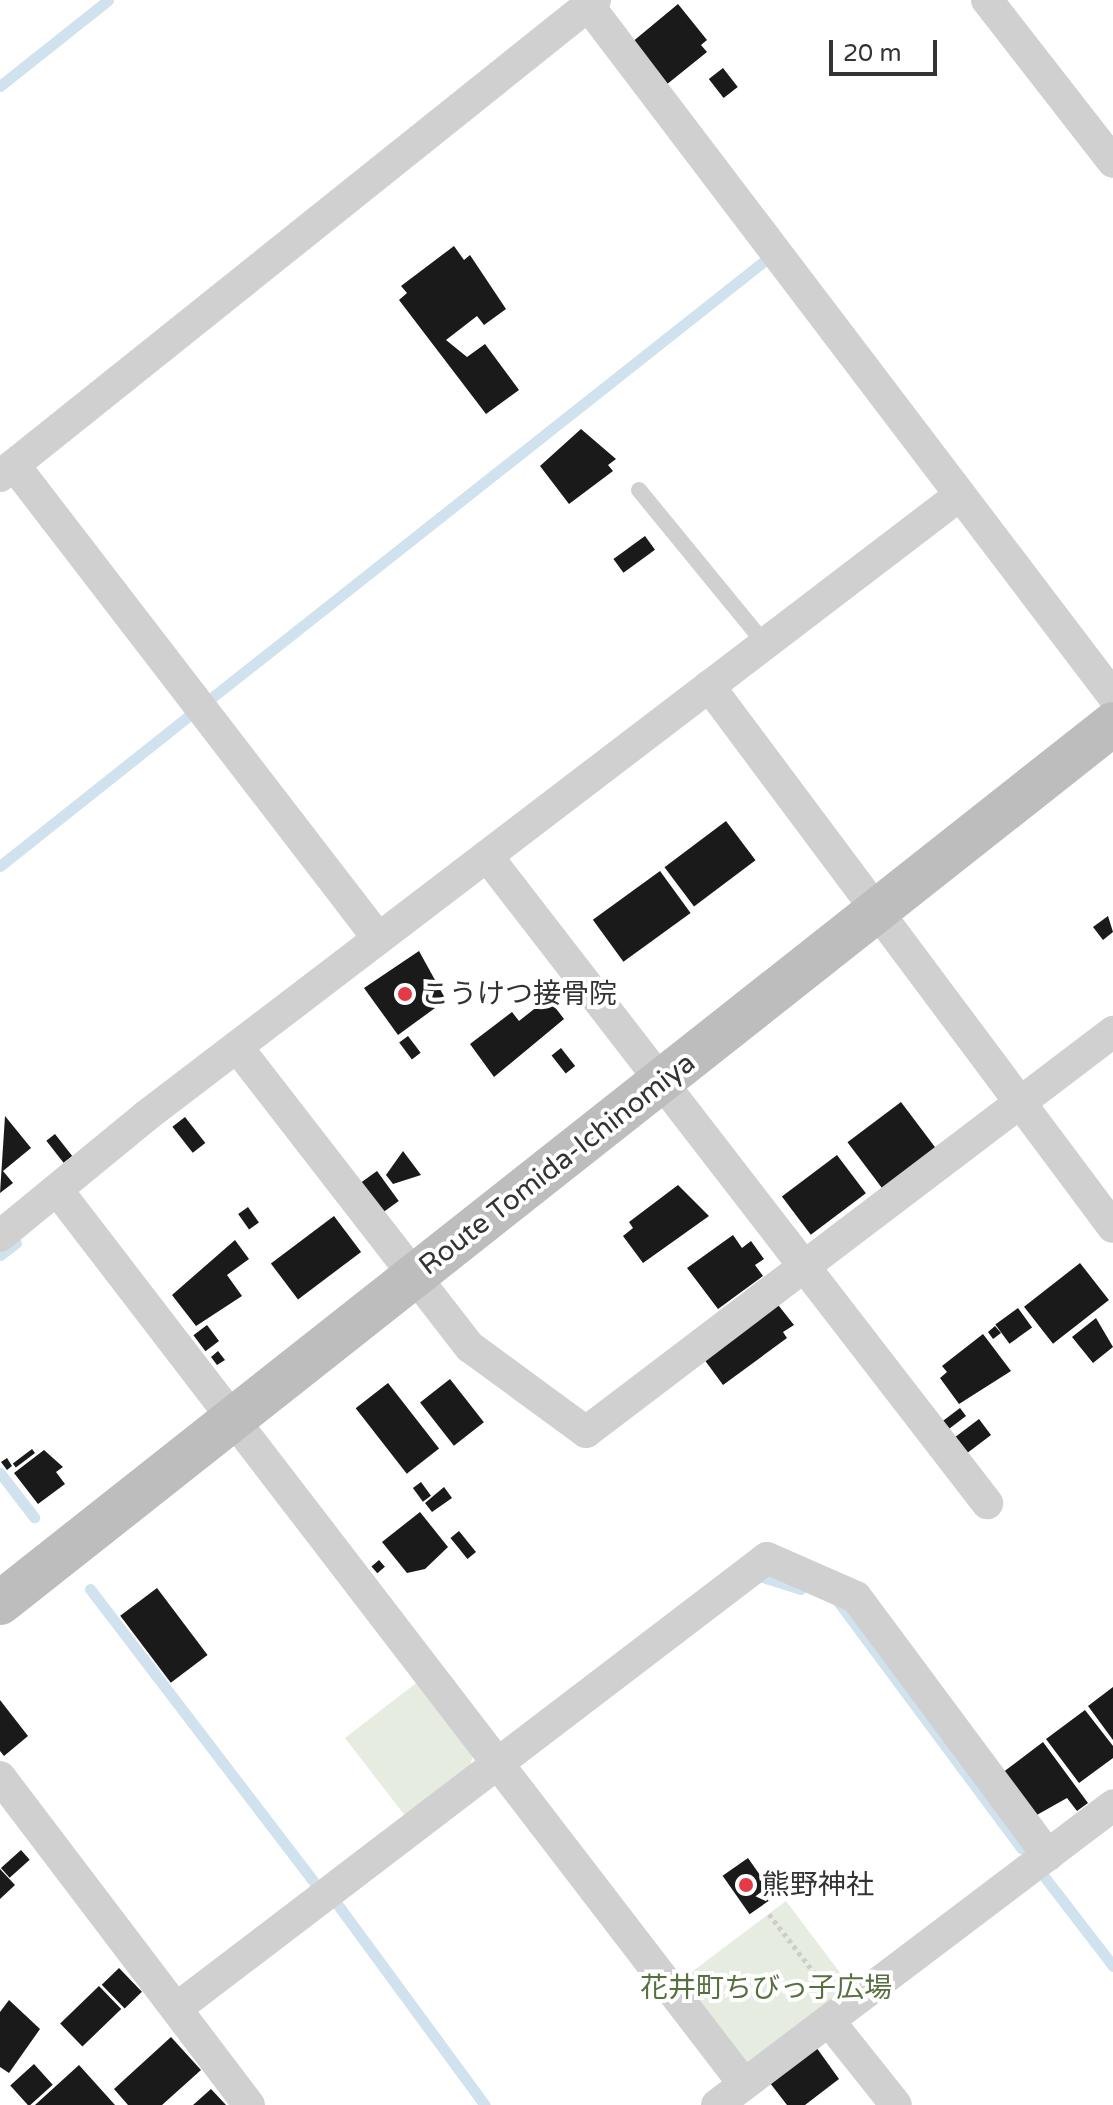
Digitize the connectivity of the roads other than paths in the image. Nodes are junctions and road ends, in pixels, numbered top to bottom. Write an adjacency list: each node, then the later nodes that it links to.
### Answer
1 (987, 0): 3 (street)
2 (592, 2): 4 (street); 6 (street)
3 (1113, 162)
4 (5, 468): 13 (street)
5 (639, 490): 7 (lane)
6 (960, 495): 7 (street); 9 (street)
7 (765, 644): 8 (street)
8 (709, 686): 11 (street); 12 (street)
9 (1113, 696)
10 (1113, 724): 12 (main road, Route Tomida-Ichinomiya)
11 (487, 856): 13 (street); 16 (street)
12 (874, 913): 16 (main road, Route Tomida-Ichinomiya); 17 (street)
13 (378, 938): 15 (street)
14 (1113, 1032): 17 (street)
15 (237, 1047): 18 (street); 22 (street)
16 (666, 1078): 21 (street); 22 (main road, Route Tomida-Ichinomiya)
17 (1019, 1103): 19 (street); 21 (street)
18 (58, 1191): 20 (street); 23 (street)
19 (1113, 1227)
20 (0, 1236)
21 (806, 1264): 22 (street); 24 (street)
22 (414, 1277): 23 (main road, Route Tomida-Ichinomiya)
23 (230, 1422): 25 (main road, Route Tomida-Ichinomiya); 26 (street)
24 (987, 1503)
25 (0, 1603)
26 (498, 1762): 29 (street); 30 (street); 32 (street)
27 (0, 1777): 30 (street)
28 (1113, 1805): 29 (street)
29 (1048, 1856): 31 (street)
30 (177, 2008): 33 (street)
31 (836, 2016): 32 (street); 35 (street)
32 (744, 2084): 34 (street)
33 (249, 2105)
34 (717, 2105)
35 (896, 2105)

